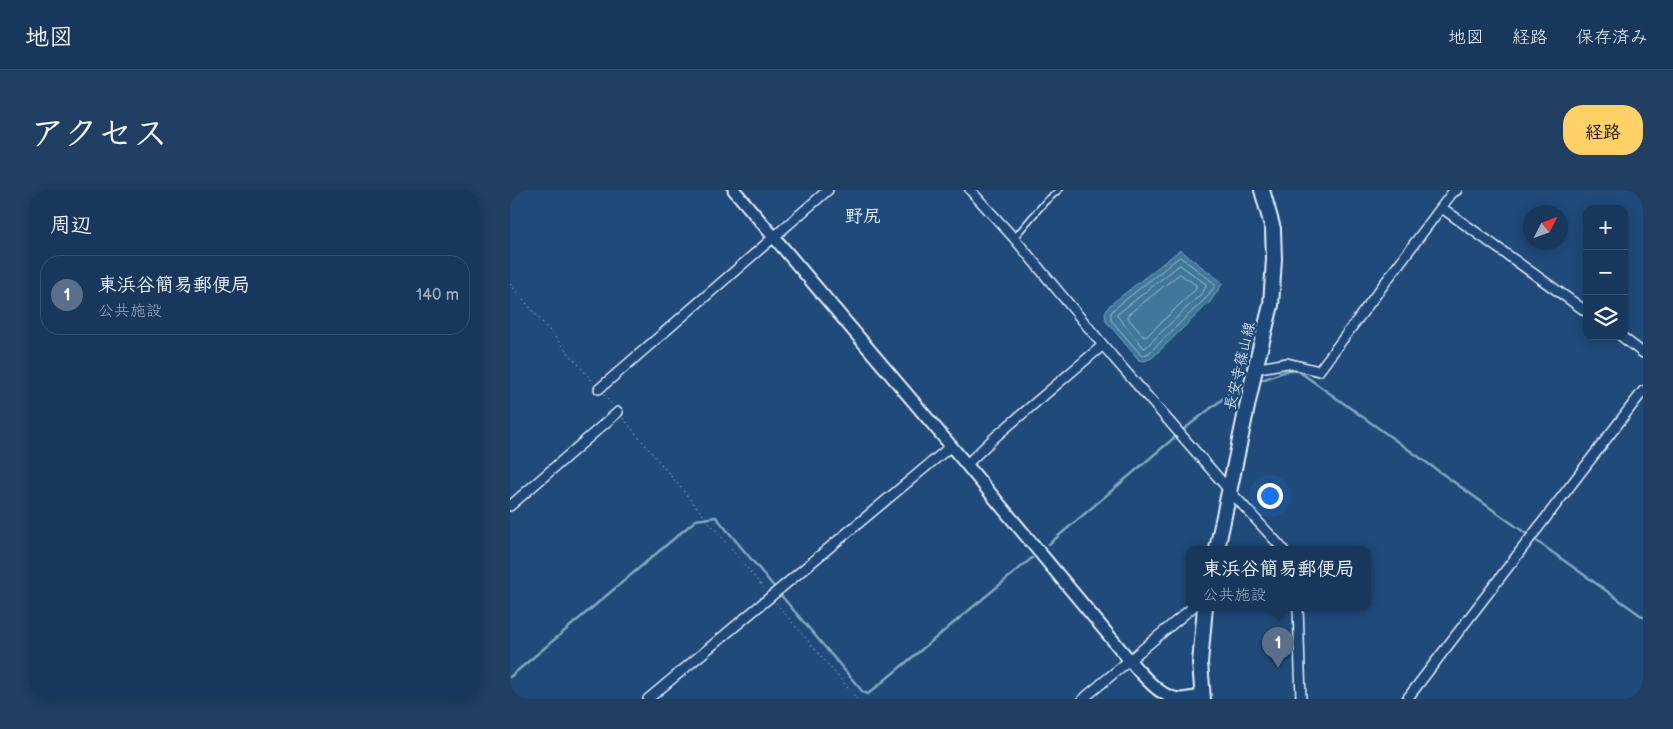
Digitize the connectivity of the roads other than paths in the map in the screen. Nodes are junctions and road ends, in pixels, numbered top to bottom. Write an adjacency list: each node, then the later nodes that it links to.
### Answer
1 (734, 190): 8 (street)
2 (828, 190): 8 (street)
3 (970, 190): 9 (street)
4 (1059, 190): 9 (lane)
5 (1262, 190): 14 (main road, 長安寺篠山線)
6 (1457, 190): 7 (street)
7 (1442, 208): 10 (street); 14 (street)
8 (774, 237): 15 (street); 18 (street)
9 (1014, 238): 12 (street)
10 (1583, 309)
11 (1626, 340): 13 (street)
12 (1103, 345): 19 (street); 20 (street)
13 (1643, 353)
14 (1255, 370): 20 (main road, 長安寺篠山線)
15 (599, 389)
16 (1643, 392): 32 (street)
17 (618, 412): 21 (street)
18 (951, 446): 19 (street); 29 (street)
19 (967, 464): 27 (street)
20 (1229, 490): 22 (main road, 長安寺篠山線); 23 (street)
21 (510, 506)
22 (1218, 546)
23 (1279, 546)
24 (1188, 611): 27 (street)
25 (1205, 611): 28 (main road)
26 (1298, 611): 31 (street)
27 (1129, 661): 28 (street); 30 (street)
28 (1202, 697)
29 (648, 699)
30 (1083, 699)
31 (1301, 699)
32 (1407, 699)

